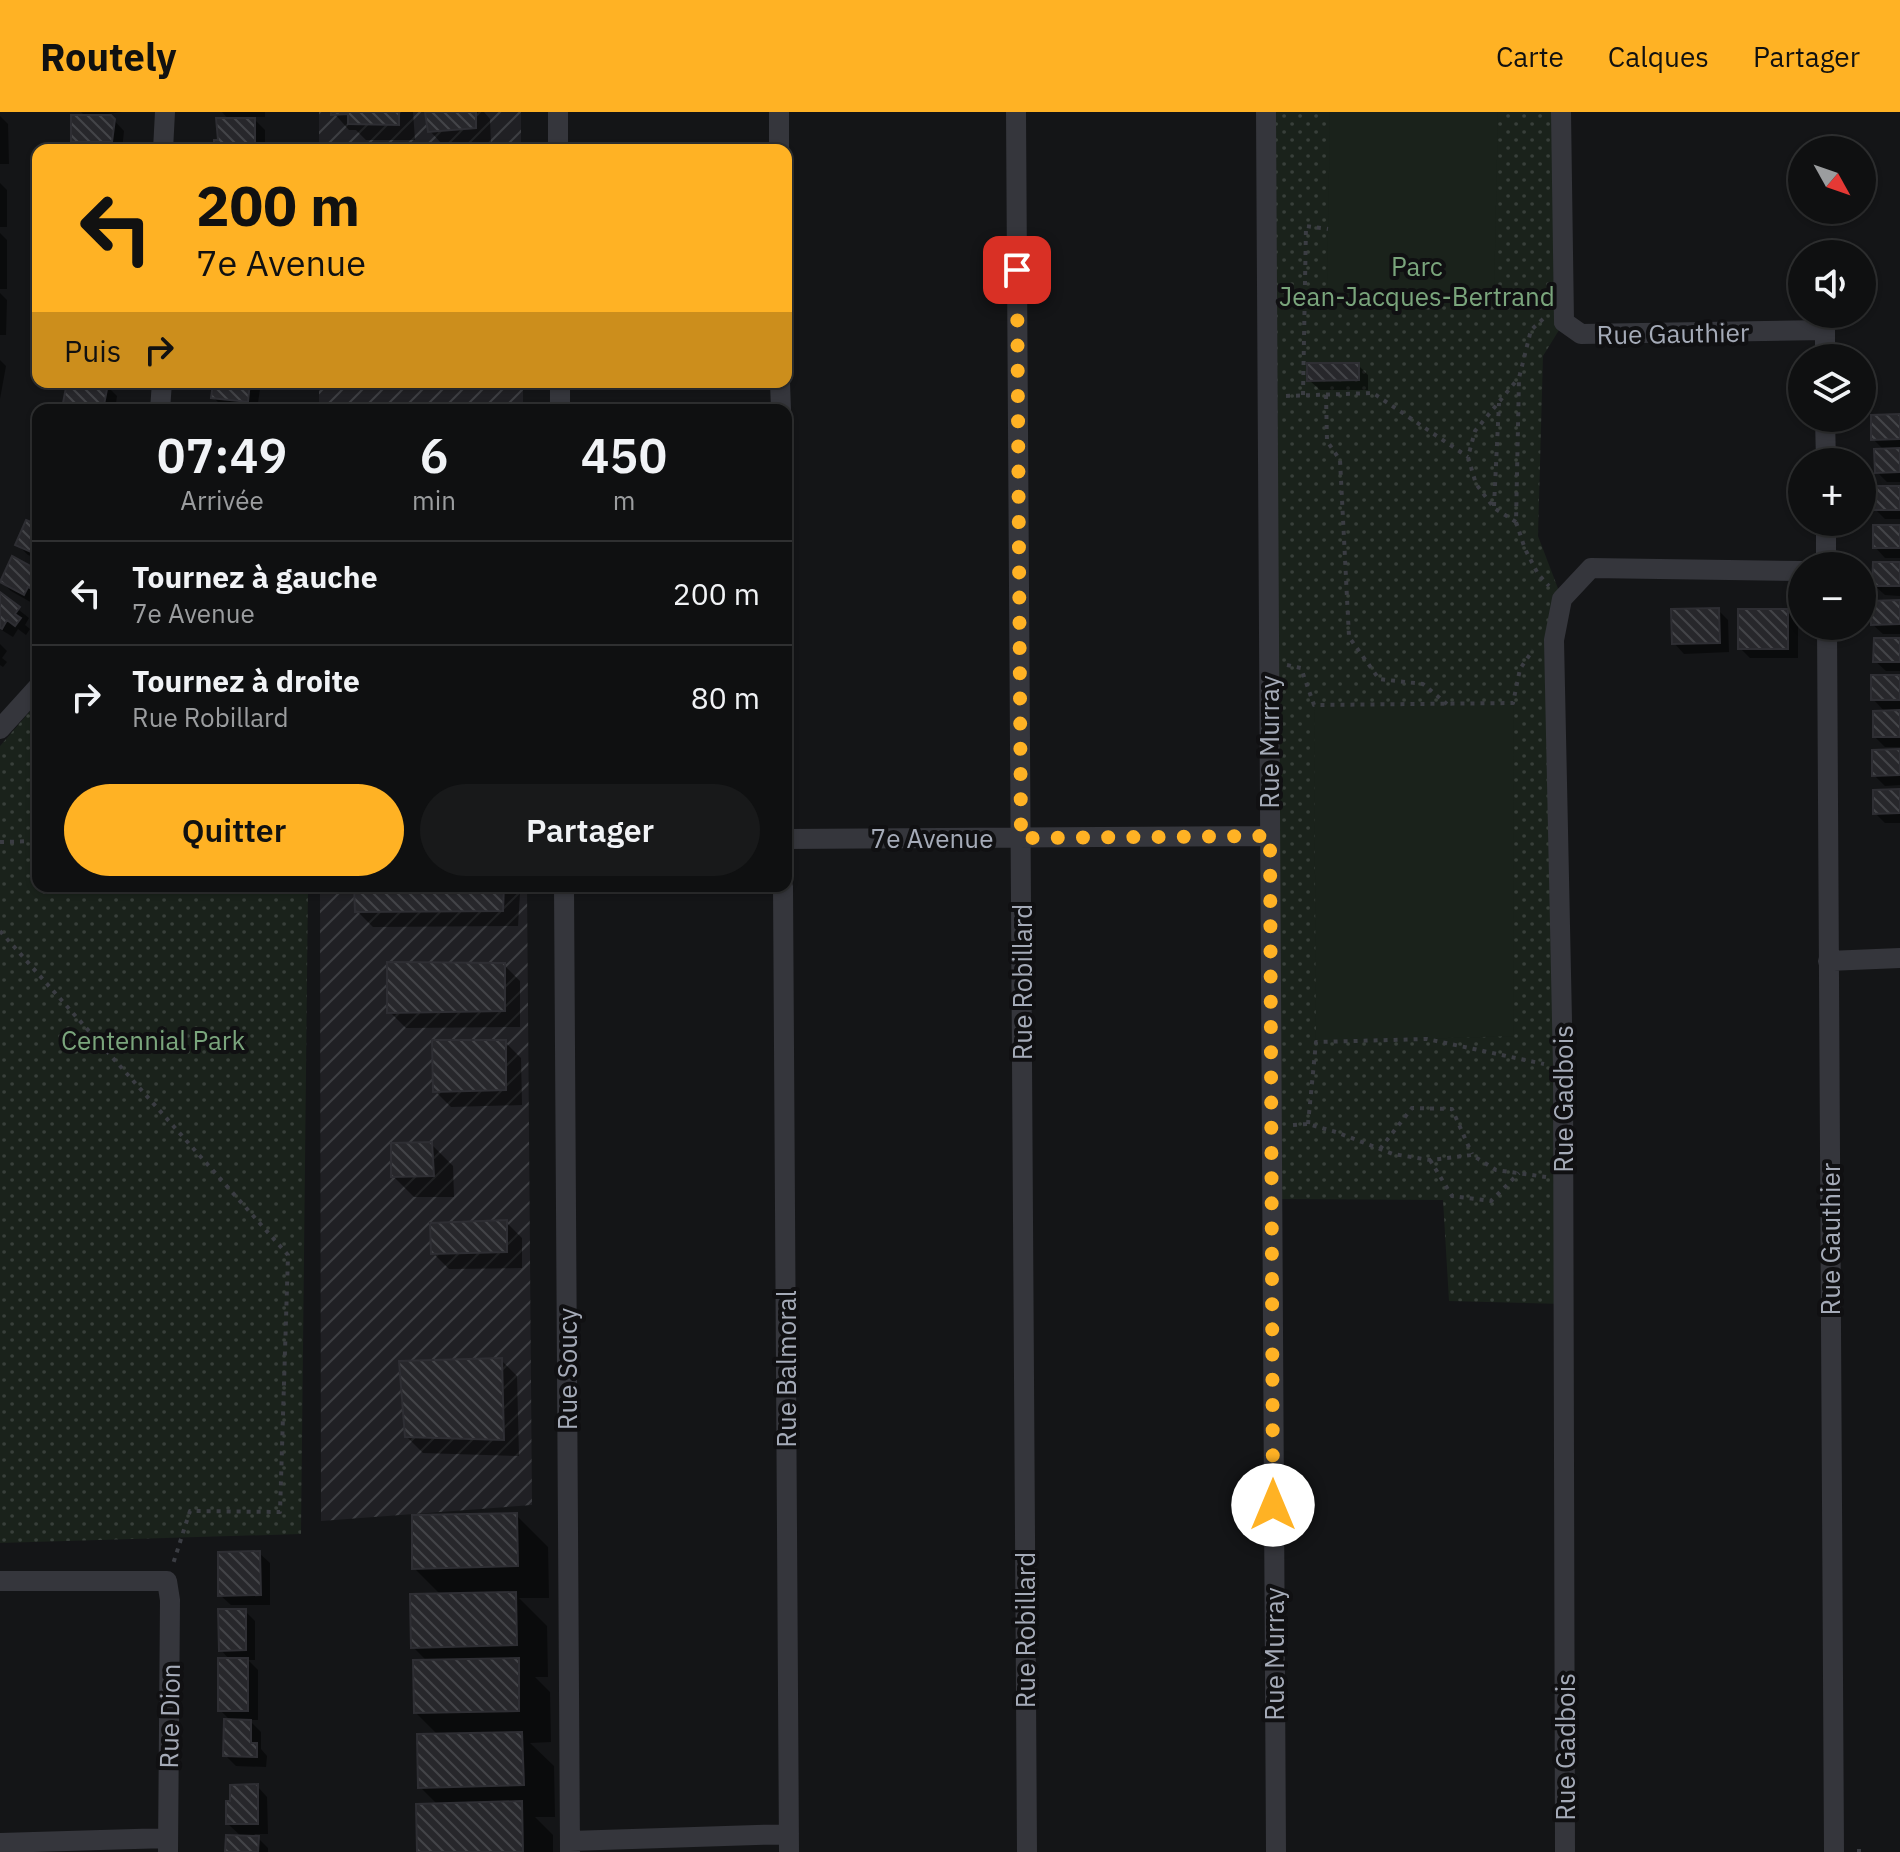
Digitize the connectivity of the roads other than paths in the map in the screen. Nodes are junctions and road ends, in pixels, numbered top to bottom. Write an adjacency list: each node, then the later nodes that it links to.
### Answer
1 (165, 112): 7 (street)
2 (558, 112): 8 (street)
3 (779, 112): 9 (street)
4 (1016, 112): 16 (street, Rue Robillard)
5 (1266, 112): 15 (street, Rue Murray)
6 (1561, 112): 10 (street, Rue Gauthier)
7 (163, 144)
8 (558, 144)
9 (779, 144)
10 (1825, 344)
11 (1788, 571): 29 (street, Rue Gadbois)
12 (1827, 640): 21 (street, Rue Gauthier)
13 (32, 694): 14 (street)
14 (0, 729)
15 (1270, 836): 16 (street, 7e Avenue); 28 (street, Rue Murray)
16 (1021, 838): 17 (street, 7e Avenue); 27 (street, Rue Robillard)
17 (792, 839)
18 (564, 892): 26 (street, Rue Soucy)
19 (783, 892): 24 (street, Rue Balmoral)
20 (1900, 958): 21 (street)
21 (1828, 961): 30 (street, Rue Gauthier)
22 (0, 1581): 25 (street, Rue Dion)
23 (0, 1843): 25 (street)
24 (789, 1843): 26 (street)
25 (168, 1845)
26 (570, 1846)
27 (1027, 1852)
28 (1276, 1852)
29 (1565, 1852)
30 (1834, 1852)

